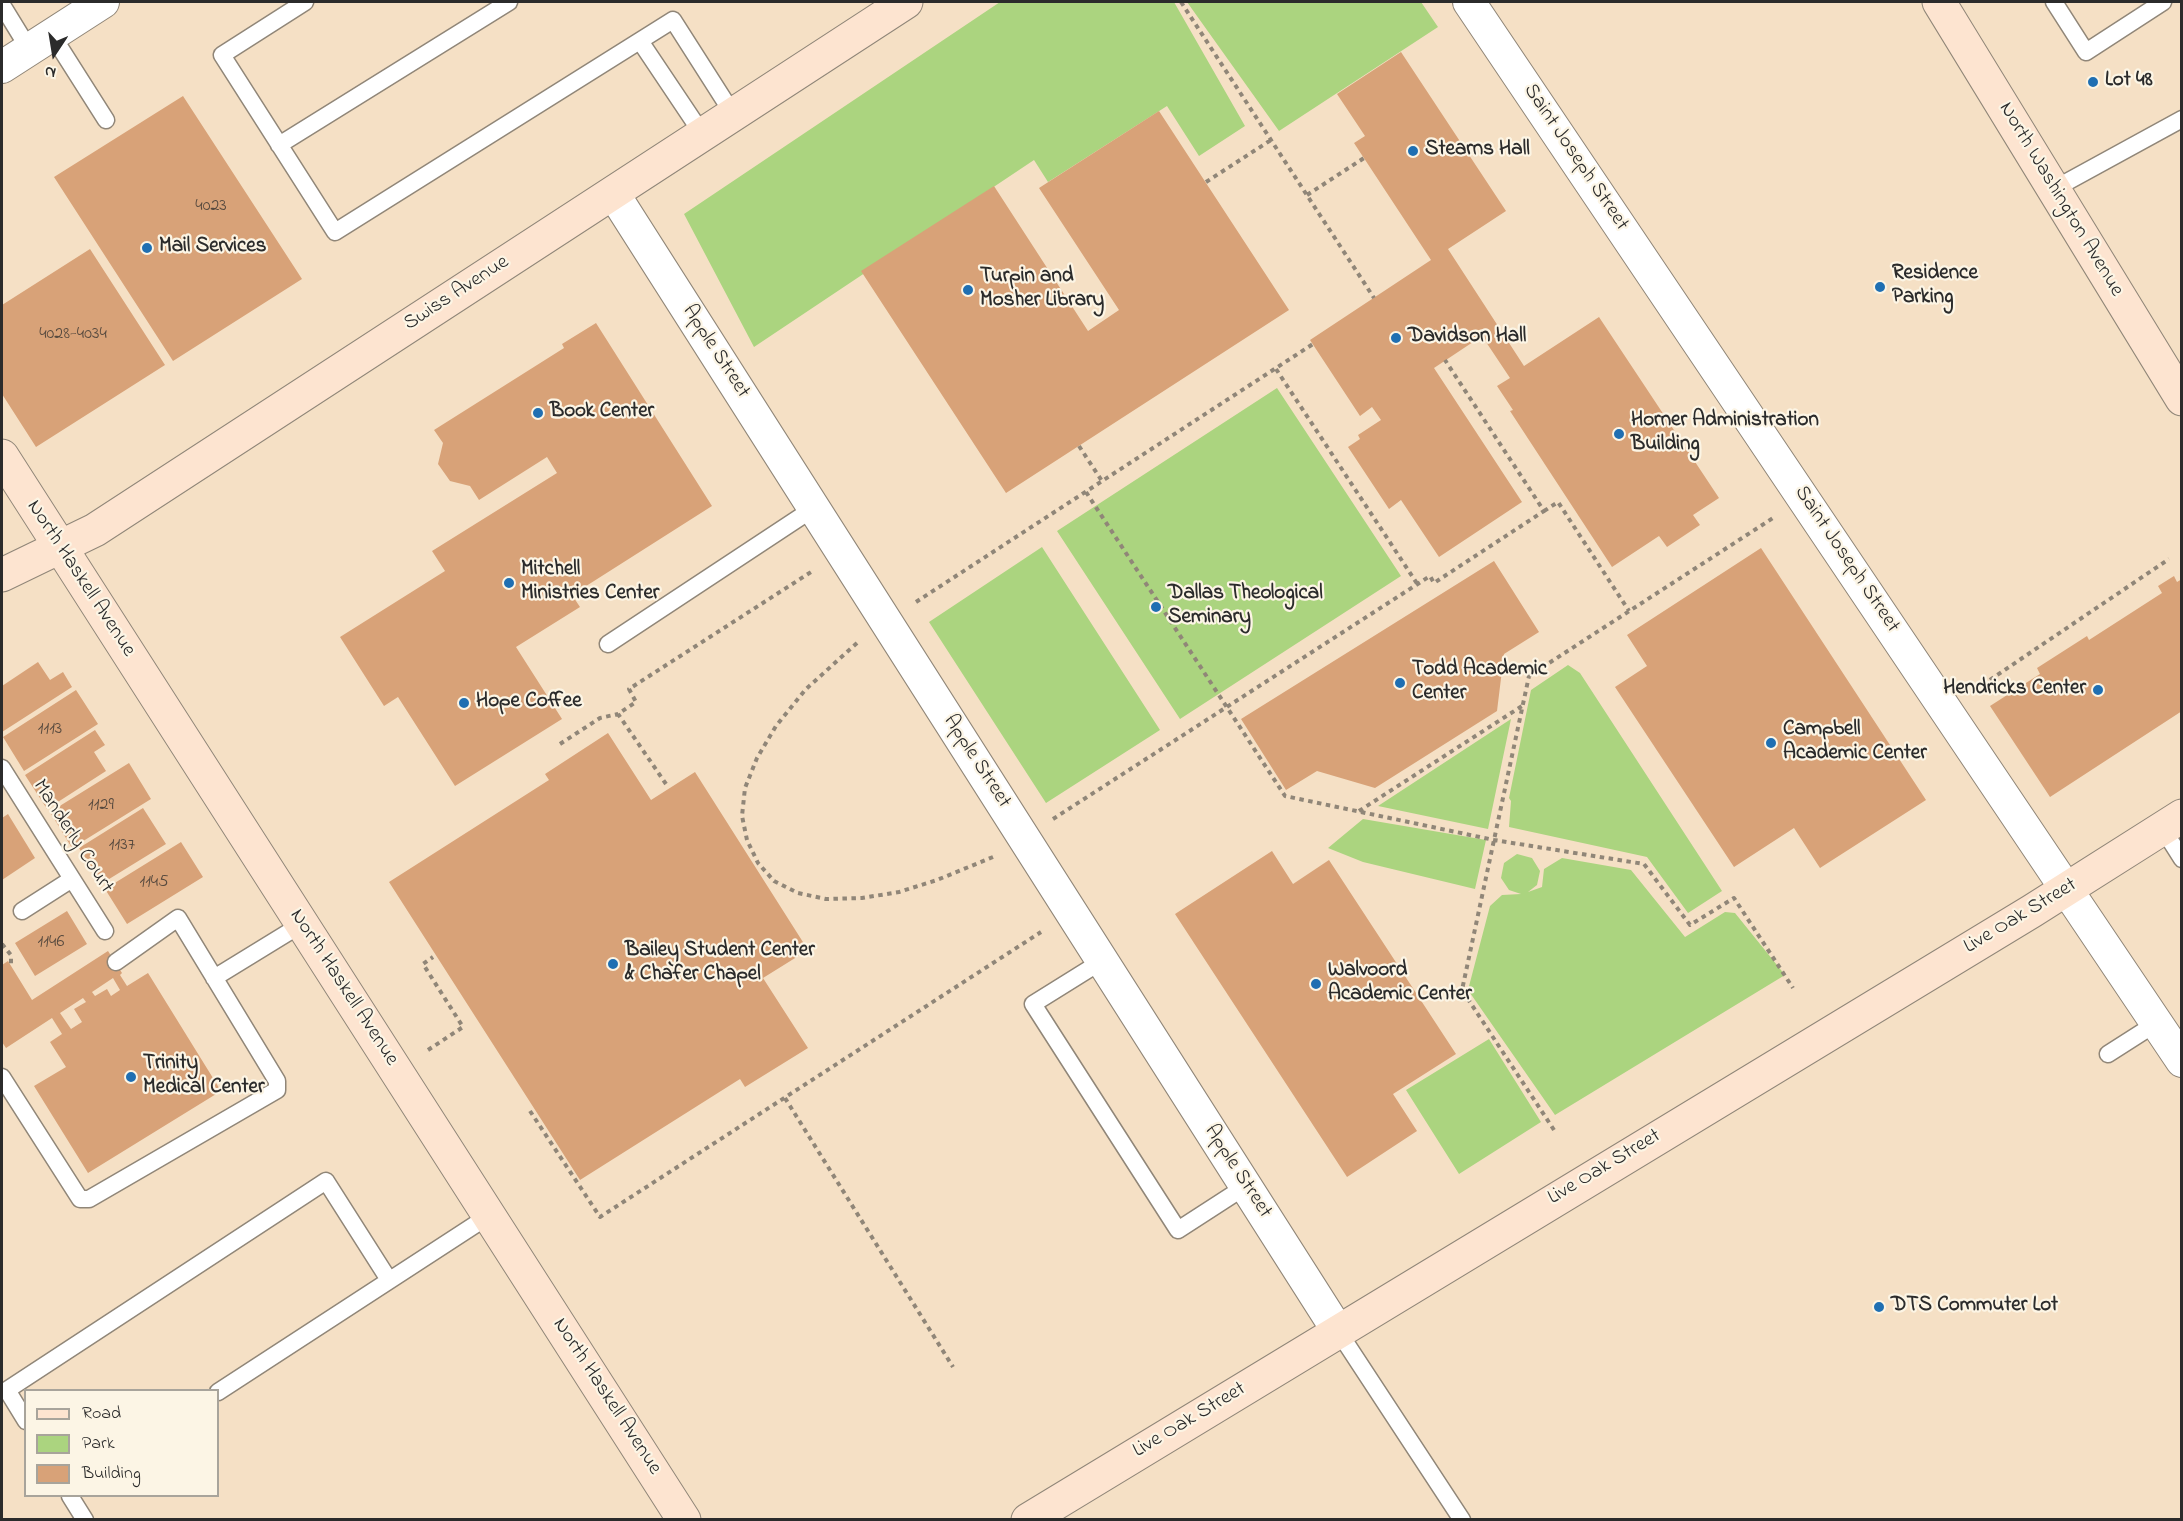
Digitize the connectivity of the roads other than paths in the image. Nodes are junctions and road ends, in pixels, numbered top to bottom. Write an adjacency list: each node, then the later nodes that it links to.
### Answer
1 (103, 2): 11 (street)
2 (306, 2): 17 (lane)
3 (510, 2): 17 (lane)
4 (906, 2): 13 (street, Swiss Avenue)
5 (1469, 2): 30 (street, Saint Joseph Street)
6 (1939, 2): 18 (street, North Washington Avenue)
7 (2054, 2): 8 (lane)
8 (2163, 2)
9 (2, 5): 11 (lane)
10 (640, 41): 13 (lane); 16 (lane); 17 (lane)
11 (40, 42): 12 (street); 15 (lane)
12 (2, 67)
13 (734, 114): 16 (street, Swiss Avenue)
14 (2181, 119): 18 (lane)
15 (106, 120)
16 (703, 135): 19 (street, Swiss Avenue)
17 (279, 145)
18 (2054, 189): 20 (street, North Washington Avenue)
19 (614, 193): 22 (street, Apple Street); 23 (street, Swiss Avenue)
20 (2181, 399)
21 (2, 456): 23 (street, North Haskell Avenue)
22 (814, 508): 25 (lane); 34 (street, Apple Street)
23 (58, 547): 24 (street, Swiss Avenue); 32 (street, North Haskell Avenue)
24 (2, 575)
25 (608, 644)
26 (2, 768): 29 (lane, Manderly Court)
27 (2172, 822): 28 (lane); 30 (street, Live Oak Street)
28 (2181, 859)
29 (72, 879): 31 (lane); 33 (lane, Manderly Court)
30 (2066, 890): 37 (street, Saint Joseph Street); 44 (street, Live Oak Street)
31 (22, 911)
32 (302, 924): 36 (lane); 42 (street, North Haskell Avenue)
33 (105, 931)
34 (1102, 960): 41 (street, Apple Street); 41 (lane)
35 (116, 962): 36 (lane)
36 (214, 978): 40 (lane)
37 (2155, 1024): 38 (lane); 39 (street, Saint Joseph Street)
38 (2108, 1054)
39 (2181, 1061)
40 (2, 1077)
41 (1246, 1186): 44 (street, Apple Street)
42 (490, 1215): 43 (lane); 50 (street, North Haskell Avenue)
43 (389, 1280): 45 (lane); 46 (lane)
44 (1338, 1331): 48 (street, Live Oak Street); 51 (lane)
45 (219, 1391)
46 (24, 1417)
47 (71, 1497): 49 (lane)
48 (1039, 1517)
49 (85, 1520)
50 (684, 1520)
51 (1462, 1520)

